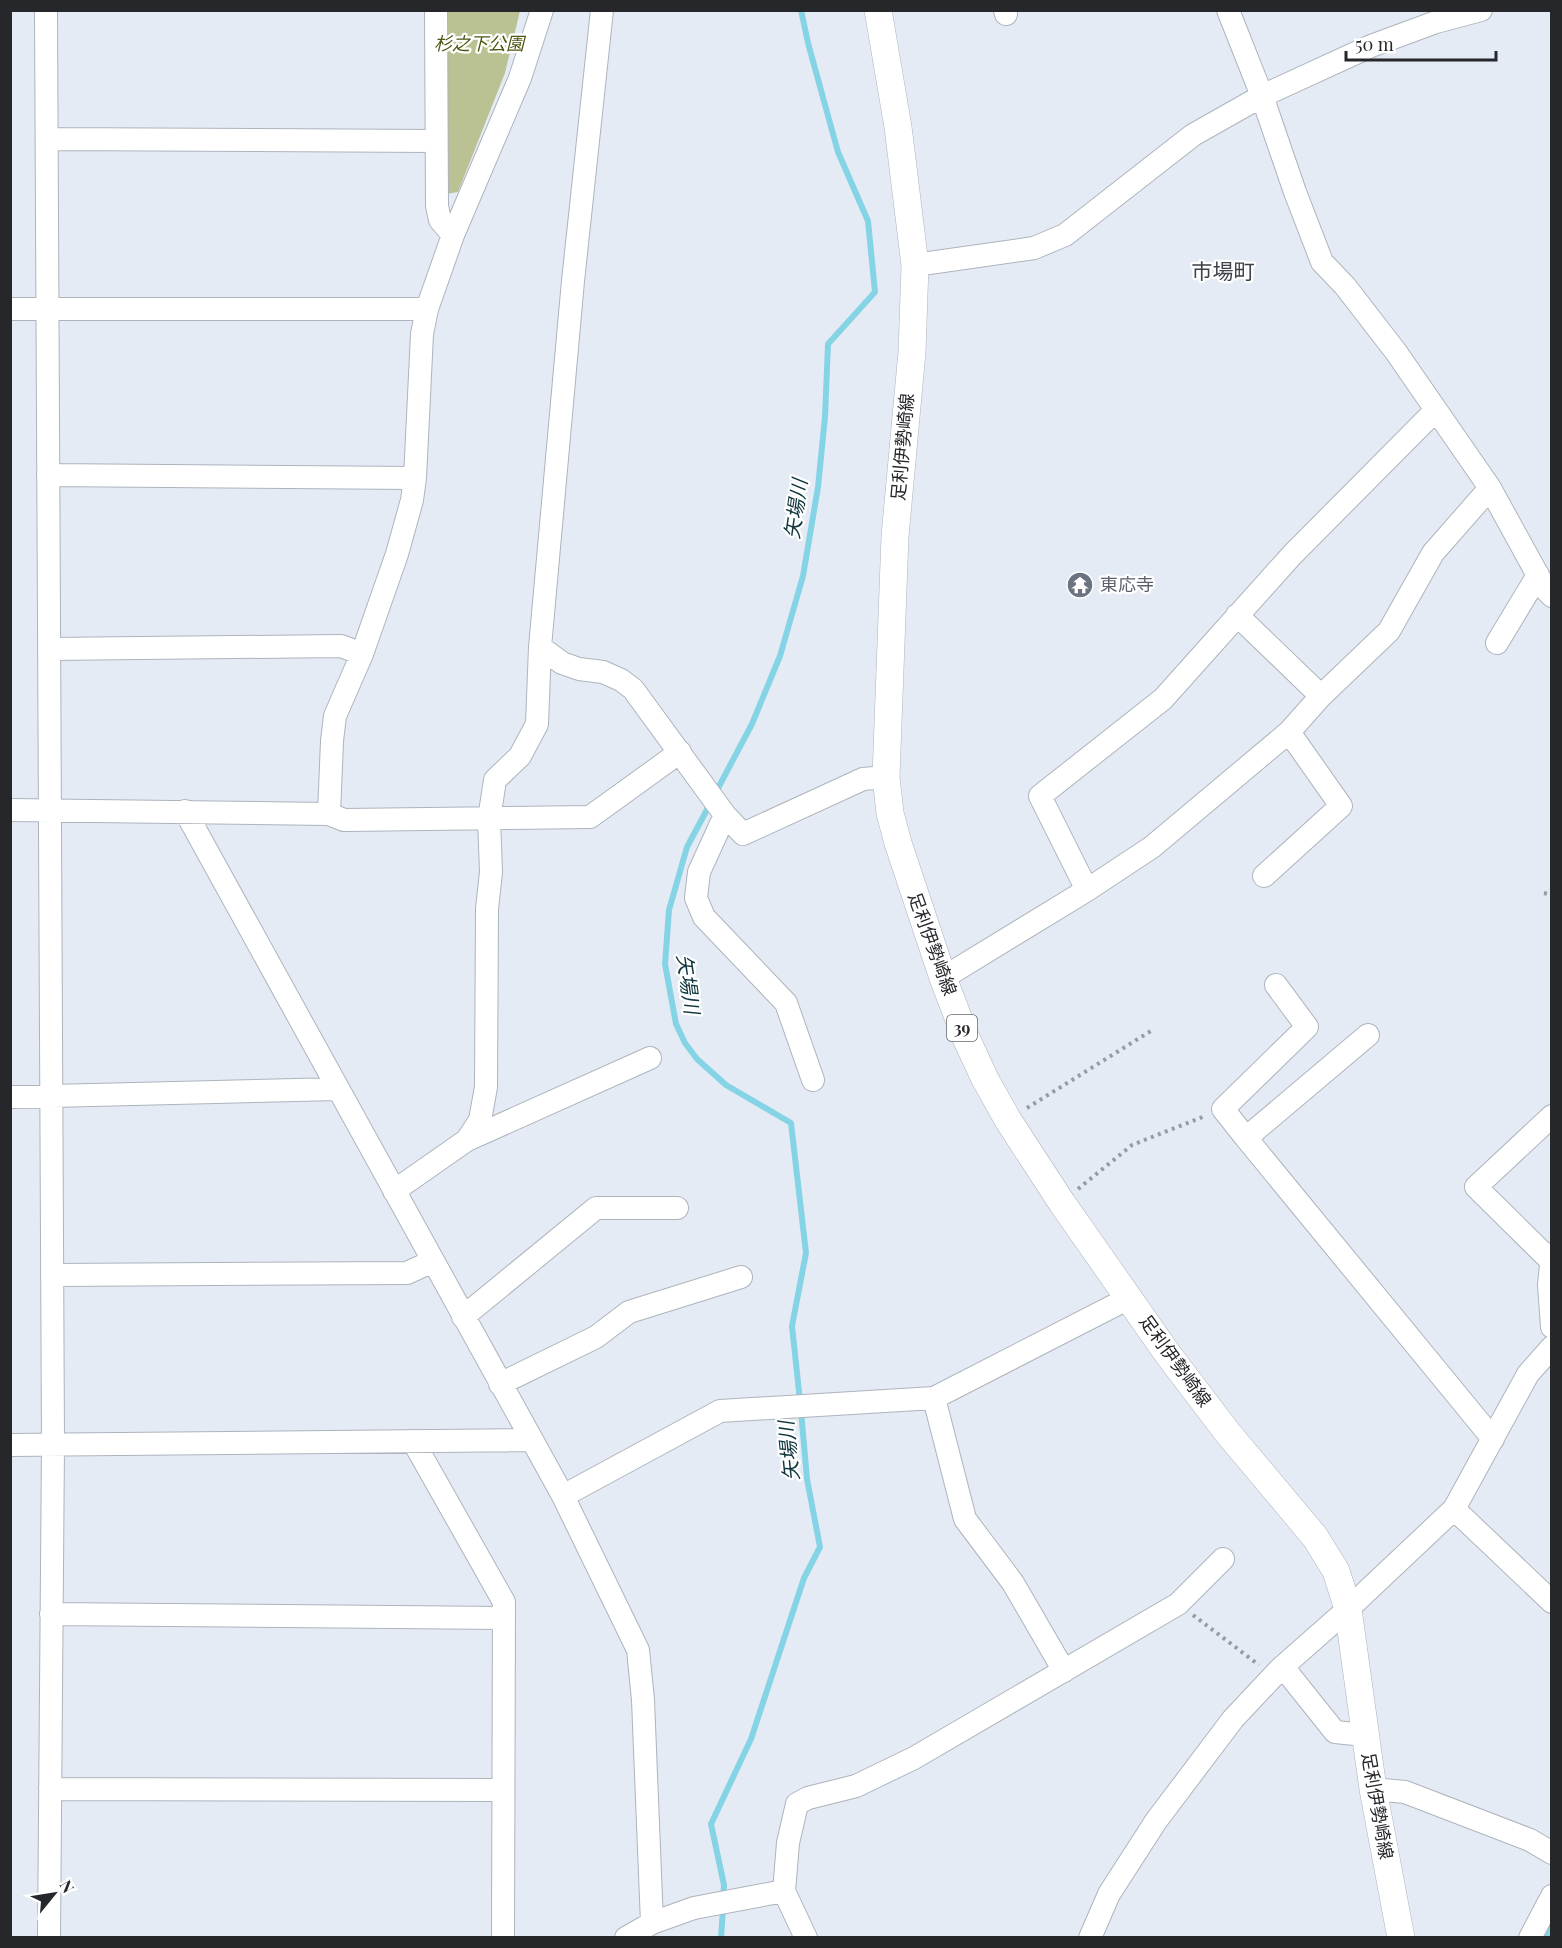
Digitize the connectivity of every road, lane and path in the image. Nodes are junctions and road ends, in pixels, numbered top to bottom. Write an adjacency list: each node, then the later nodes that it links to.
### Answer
1 (46, 10): 9 (street)
2 (436, 10): 10 (street)
3 (542, 10): 11 (street)
4 (602, 10): 24 (street)
5 (878, 10): 12 (main road, 足利伊勢崎線 / 39)
6 (1481, 10): 8 (street)
7 (1235, 12): 8 (street)
8 (1262, 96): 12 (street); 16 (street)
9 (47, 139): 10 (street); 14 (street)
10 (436, 141): 11 (street)
11 (453, 235): 15 (street)
12 (915, 265): 30 (main road, 足利伊勢崎線 / 39)
13 (10, 309): 14 (street)
14 (48, 309): 15 (street); 17 (street)
15 (427, 309): 18 (street)
16 (1435, 411): 19 (street); 22 (street)
17 (48, 475): 18 (street); 25 (street)
18 (415, 478): 26 (street)
19 (1490, 488): 20 (street); 27 (street)
20 (1538, 574): 21 (street); 23 (street)
21 (1551, 596)
22 (1237, 615): 27 (street); 38 (street)
23 (1497, 643)
24 (540, 647): 29 (street); 36 (street)
25 (49, 649): 26 (street); 32 (street)
26 (362, 654): 34 (street)
27 (1321, 696): 28 (street)
28 (1289, 732): 37 (street); 38 (street)
29 (680, 752): 35 (street); 36 (street)
30 (886, 777): 35 (street); 41 (main road, 足利伊勢崎線 / 39)
31 (10, 810): 32 (street)
32 (50, 811): 33 (street); 48 (street)
33 (185, 811): 34 (street); 47 (street)
34 (329, 814): 36 (street)
35 (725, 815): 46 (street)
36 (489, 819): 54 (street)
37 (1264, 876)
38 (1087, 890): 41 (street)
39 (1544, 893): 40 (path)
40 (1551, 894)
41 (943, 978): 52 (main road, 足利伊勢崎線 / 39)
42 (1276, 985): 50 (street)
43 (1154, 1029): 52 (path)
44 (1368, 1035): 53 (street)
45 (650, 1058): 54 (street)
46 (813, 1080)
47 (338, 1089): 48 (street); 55 (street)
48 (51, 1096): 49 (street); 60 (street)
49 (10, 1097)
50 (1222, 1109): 53 (street); 56 (path)
51 (1551, 1116): 58 (street)
52 (1008, 1120): 56 (main road, 足利伊勢崎線 / 39)
53 (1246, 1138): 68 (street)
54 (467, 1140): 55 (street)
55 (394, 1191): 59 (street)
56 (1062, 1203): 62 (main road, 足利伊勢崎線 / 39)
57 (677, 1208): 63 (street)
58 (1551, 1257): 64 (street)
59 (433, 1261): 60 (street); 63 (street)
60 (52, 1275): 71 (street)
61 (741, 1277): 66 (street)
62 (1129, 1298): 67 (street); 78 (main road, 足利伊勢崎線 / 39)
63 (463, 1317): 66 (street)
64 (1551, 1327)
65 (1551, 1347): 68 (street)
66 (500, 1384): 69 (street)
67 (934, 1398): 73 (street); 81 (street)
68 (1493, 1439): 74 (street)
69 (531, 1440): 70 (street); 73 (street)
70 (413, 1441): 71 (street); 80 (street)
71 (52, 1444): 72 (street); 79 (street)
72 (10, 1445)
73 (563, 1496): 90 (street)
74 (1454, 1509): 76 (street); 78 (street)
75 (1223, 1559): 77 (street)
76 (1551, 1602)
77 (1178, 1604): 81 (street); 82 (path)
78 (1348, 1609): 82 (street); 83 (main road, 足利伊勢崎線 / 39)
79 (51, 1614): 80 (street); 84 (street)
80 (503, 1618): 86 (street)
81 (1064, 1671): 88 (street)
82 (1278, 1672): 83 (street); 95 (street)
83 (1365, 1735): 85 (main road, 足利伊勢崎線 / 39)
84 (50, 1789): 86 (street); 91 (street)
85 (1373, 1789): 87 (street); 96 (main road, 足利伊勢崎線 / 39)
86 (503, 1790): 92 (street)
87 (1551, 1853)
88 (784, 1891): 90 (street); 94 (street)
89 (1551, 1896): 97 (street)
90 (652, 1923): 93 (street)
91 (49, 1938)
92 (502, 1938)
93 (626, 1938)
94 (806, 1938)
95 (1090, 1938)
96 (1401, 1938)
97 (1530, 1938)

